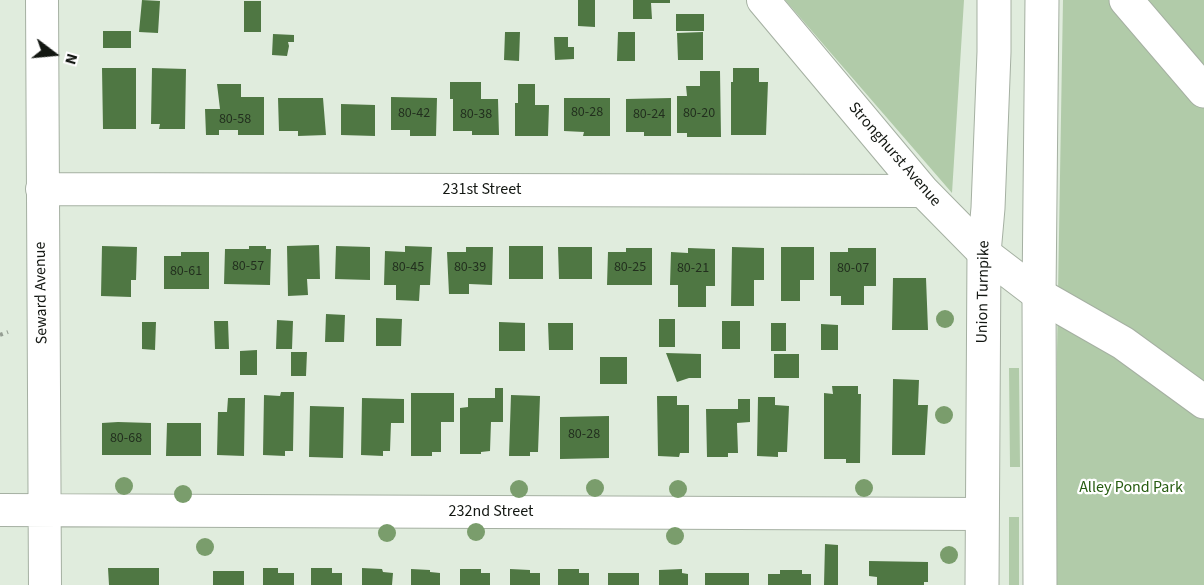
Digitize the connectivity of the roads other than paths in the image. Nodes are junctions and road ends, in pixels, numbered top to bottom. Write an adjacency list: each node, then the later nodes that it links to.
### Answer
1 (42, 0): 7 (street, Seward Avenue)
2 (763, 0): 8 (street, Stronghurst Avenue)
3 (994, 0): 9 (main road, Union Turnpike)
4 (1042, 0): 10 (main road)
5 (1126, 0): 6 (main road)
6 (1204, 91)
7 (42, 189): 8 (street, 231st Street); 13 (street, Seward Avenue)
8 (922, 191): 9 (street, Stronghurst Avenue)
9 (984, 253): 10 (street, Stronghurst Avenue); 14 (main road, Union Turnpike)
10 (1039, 295): 11 (main road); 17 (main road)
11 (1204, 402)
12 (0, 510): 13 (street, 232nd Street)
13 (44, 510): 14 (street, 232nd Street); 15 (street, Seward Avenue)
14 (982, 514): 16 (main road, Union Turnpike)
15 (45, 585)
16 (982, 585)
17 (1040, 585)

